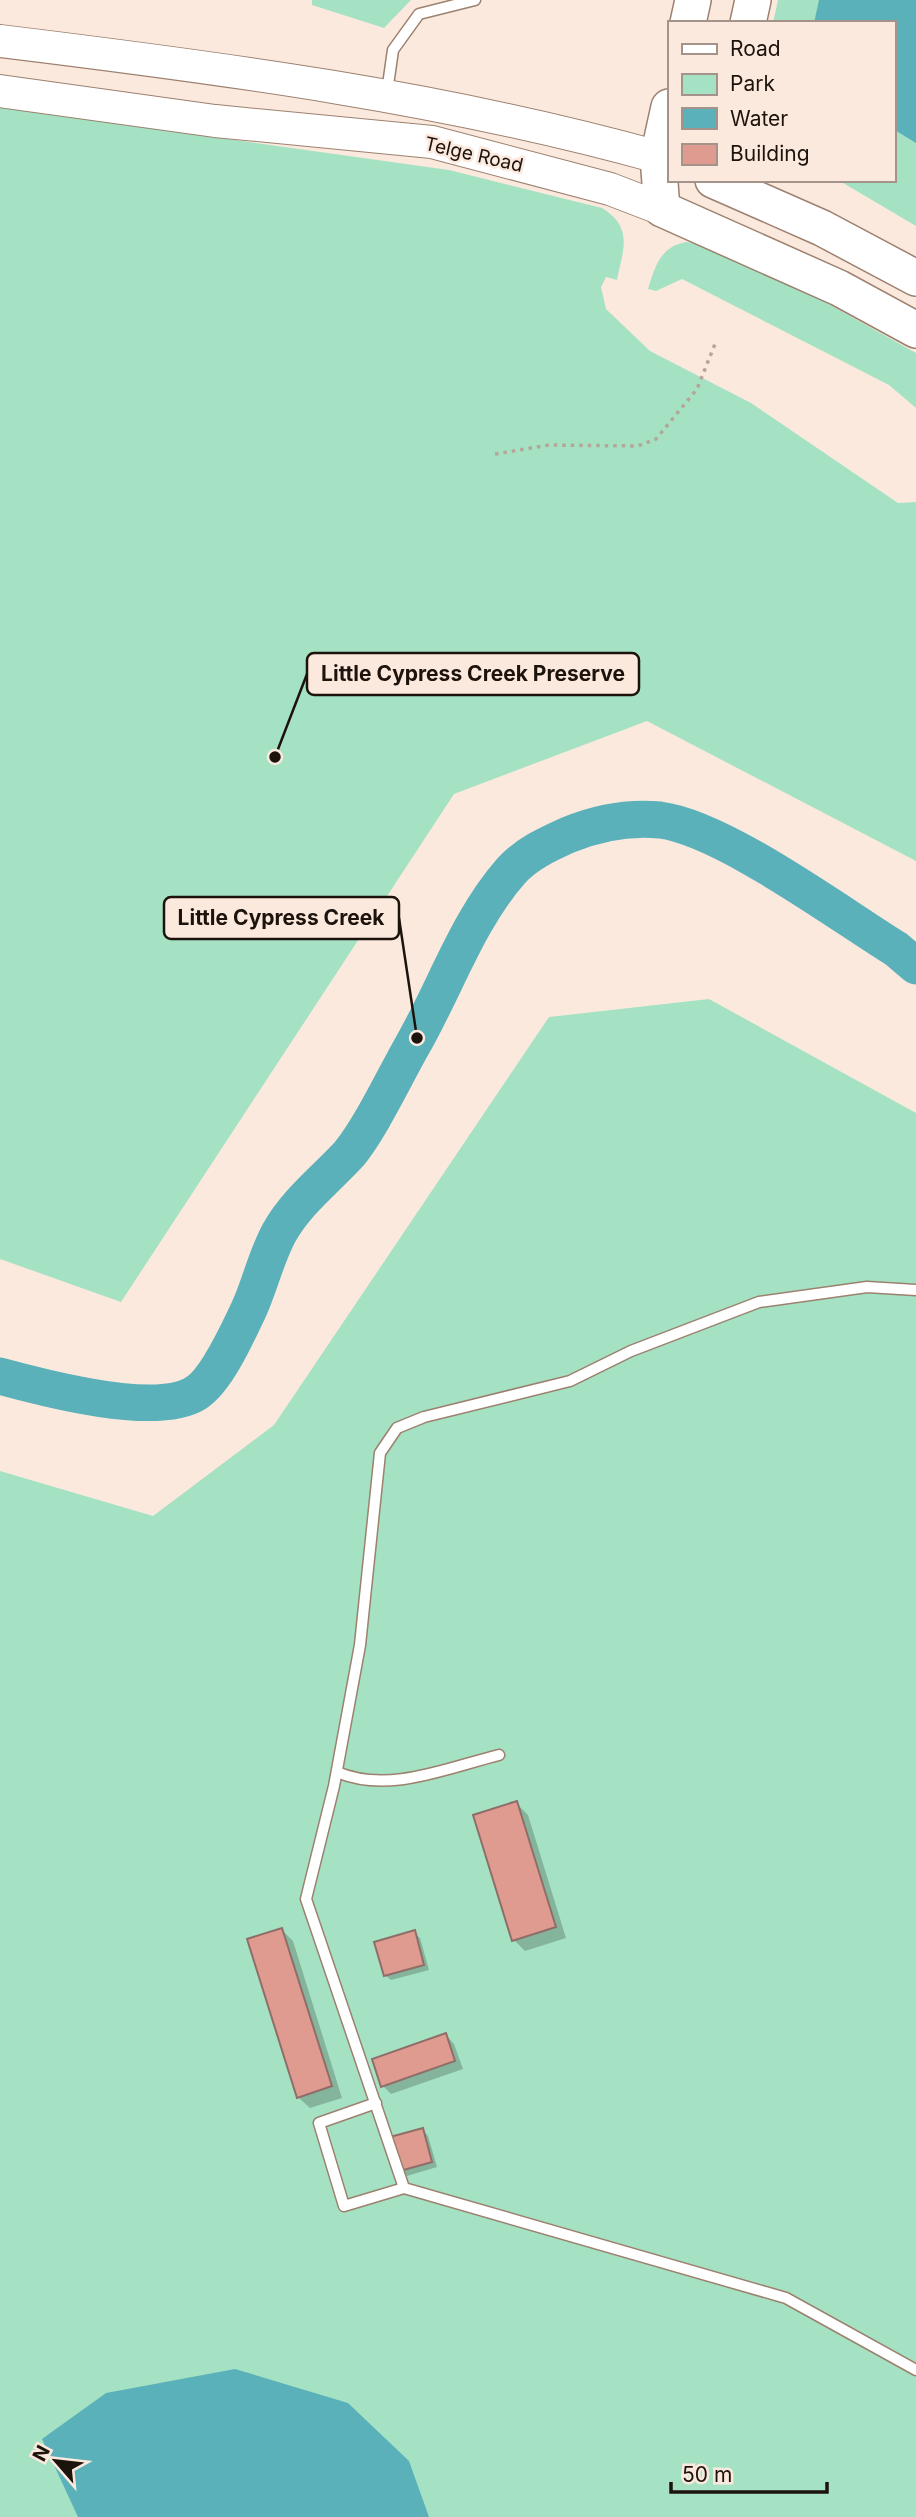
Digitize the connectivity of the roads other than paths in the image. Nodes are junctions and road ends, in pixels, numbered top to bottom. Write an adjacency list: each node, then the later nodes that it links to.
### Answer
1 (416, 0): 5 (lane)
2 (694, 0): 6 (main road)
3 (753, 0): 7 (main road)
4 (469, 1): 5 (lane)
5 (419, 14): 10 (lane)
6 (689, 21)
7 (748, 21)
8 (0, 41): 10 (main road, Telge Road)
9 (0, 91): 15 (main road, Telge Road)
10 (386, 96): 12 (main road, Telge Road)
11 (668, 117): 12 (main road)
12 (664, 159): 15 (main road)
13 (696, 182): 15 (main road)
14 (718, 182): 16 (main road)
15 (662, 209): 17 (main road, Telge Road)
16 (916, 278)
17 (916, 330)
18 (916, 1290): 20 (lane)
19 (499, 1755): 20 (lane)
20 (337, 1772): 21 (lane)
21 (376, 2104): 22 (lane); 22 (lane)
22 (404, 2188): 23 (lane)
23 (916, 2370)

